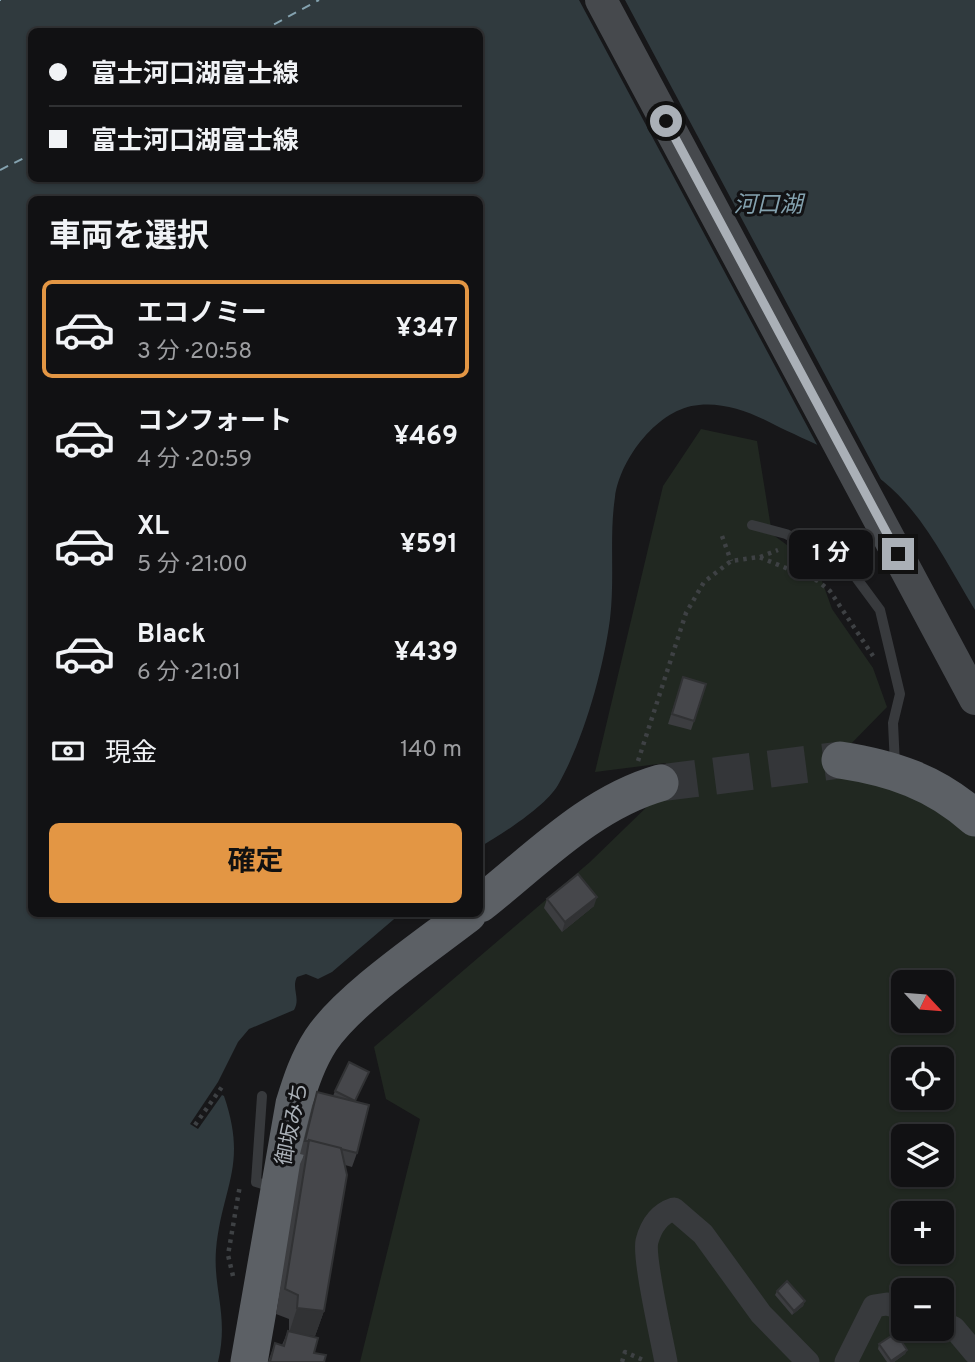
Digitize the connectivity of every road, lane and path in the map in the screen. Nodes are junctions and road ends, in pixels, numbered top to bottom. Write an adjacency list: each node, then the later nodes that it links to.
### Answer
1 (601, 0): 6 (main road, bridge)
2 (752, 525): 8 (lane)
3 (722, 536): 4 (path)
4 (731, 561): 5 (path); 9 (path)
5 (877, 663)
6 (975, 699)
7 (840, 760): 8 (highway)
8 (896, 771): 10 (highway)
9 (645, 776): 11 (highway)
10 (975, 818)
11 (483, 902)
12 (464, 917): 16 (highway, 御坂みち)
13 (224, 1084): 15 (path)
14 (262, 1096): 16 (lane)
15 (195, 1125)
16 (280, 1189): 20 (highway, 御坂みち)
17 (891, 1305): 25 (street)
18 (954, 1328): 19 (street)
19 (975, 1353)
20 (249, 1362)
21 (622, 1362): 22 (path)
22 (648, 1362)
23 (666, 1362): 24 (street)
24 (808, 1362)
25 (846, 1362)

